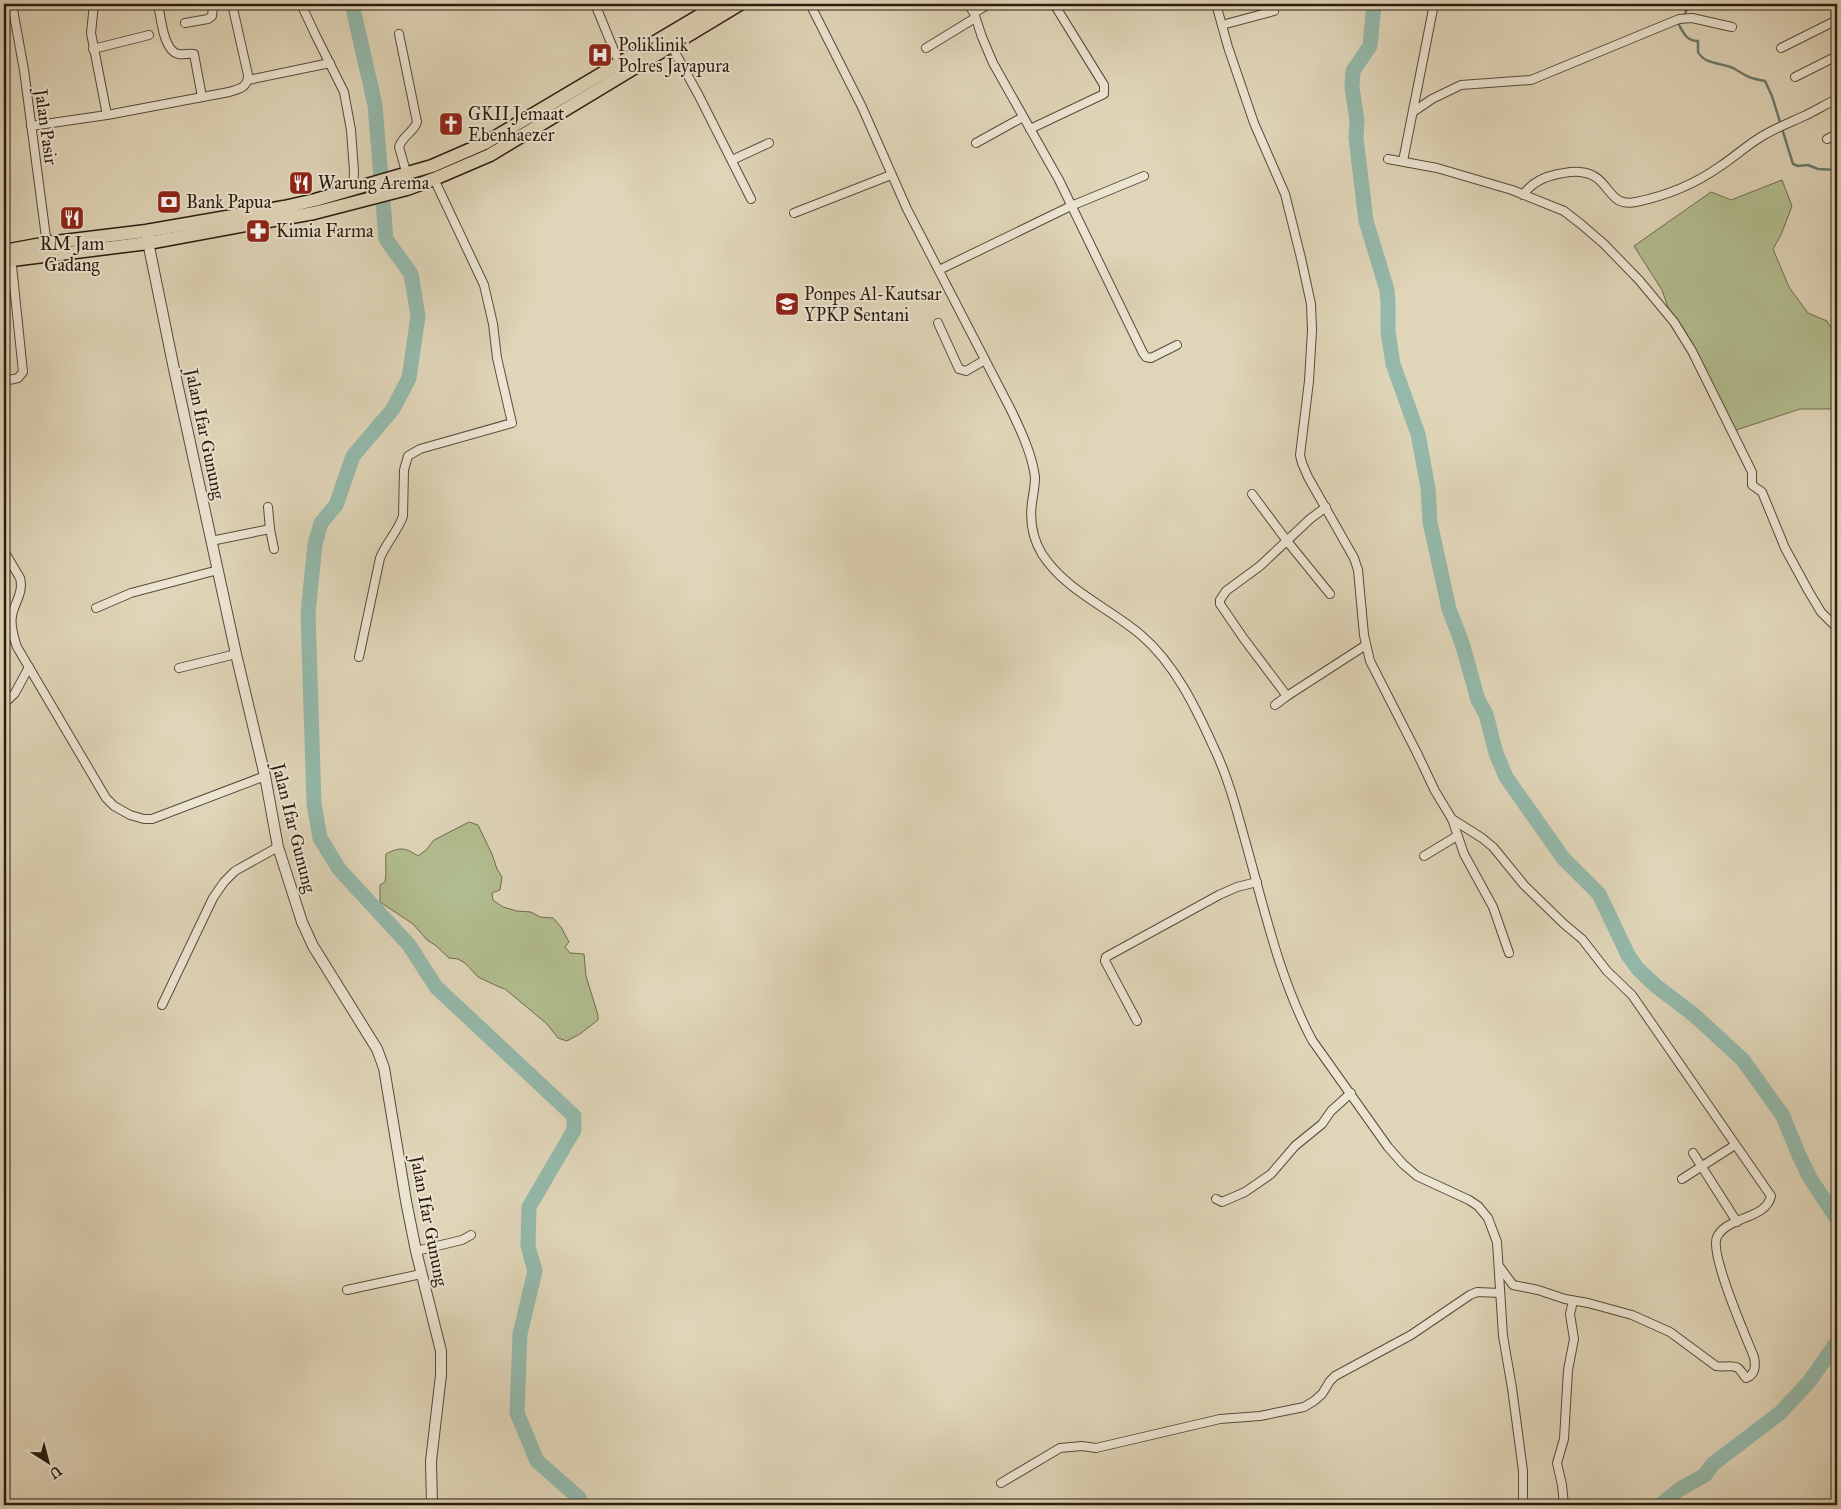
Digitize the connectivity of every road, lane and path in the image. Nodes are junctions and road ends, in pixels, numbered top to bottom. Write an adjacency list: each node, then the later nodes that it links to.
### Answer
1 (94, 4): 26 (street)
2 (158, 4): 34 (street)
3 (217, 4): 20 (street)
4 (232, 4): 33 (street)
5 (302, 4): 30 (street)
6 (595, 4): 31 (street)
7 (740, 4): 14 (highway)
8 (810, 4): 50 (street)
9 (968, 4): 18 (street)
10 (989, 4): 18 (street)
11 (1054, 4): 40 (street)
12 (1216, 4): 21 (street)
13 (1434, 4): 36 (street)
14 (724, 6): 25 (highway); 31 (highway)
15 (13, 8): 17 (street); 39 (street, Jalan Pasir)
16 (1274, 11): 21 (street)
17 (4, 13)
18 (975, 15): 27 (street); 38 (street)
19 (1837, 20): 28 (street)
20 (185, 23)
21 (1222, 26): 68 (street)
22 (1732, 27): 36 (street)
23 (399, 34): 49 (street)
24 (149, 35): 26 (street)
25 (671, 45): 31 (highway); 47 (street)
26 (92, 48): 37 (street)
27 (926, 48)
28 (1782, 48)
29 (1837, 56): 32 (street)
30 (330, 63): 33 (street); 53 (street)
31 (621, 69): 45 (highway)
32 (1795, 77)
33 (248, 80): 34 (street)
34 (202, 97): 37 (street)
35 (1837, 99): 54 (street)
36 (1412, 112): 48 (street)
37 (107, 115): 39 (street)
38 (1023, 117): 40 (street); 44 (street)
39 (31, 126): 59 (street, Jalan Pasir)
40 (1030, 129): 56 (street)
41 (1837, 134): 42 (street)
42 (1827, 139)
43 (769, 143): 47 (street)
44 (976, 143)
45 (488, 149): 49 (highway); 52 (highway)
46 (1388, 159): 48 (street)
47 (732, 160): 55 (street)
48 (1403, 161): 54 (street)
49 (405, 175): 53 (highway)
50 (891, 175): 57 (street); 61 (street)
51 (1144, 176): 56 (street)
52 (434, 179): 58 (highway); 80 (street)
53 (355, 188): 58 (highway)
54 (1523, 195): 77 (street)
55 (751, 198)
56 (1072, 206): 61 (street); 63 (street)
57 (794, 212)
58 (147, 237): 59 (highway); 70 (street, Jalan Ifar Gunung)
59 (47, 249): 60 (highway)
60 (7, 255): 65 (street)
61 (939, 270): 64 (street)
62 (938, 323): 64 (street)
63 (1177, 346)
64 (985, 360): 91 (street)
65 (4, 381)
66 (1252, 494): 71 (street)
67 (268, 507): 69 (street)
68 (1326, 507): 71 (street); 78 (street)
69 (270, 529): 70 (street); 72 (street)
70 (211, 541): 74 (street, Jalan Ifar Gunung)
71 (1286, 541): 75 (street); 83 (street)
72 (274, 549)
73 (4, 551): 81 (street)
74 (218, 570): 76 (street); 79 (street, Jalan Ifar Gunung)
75 (1330, 594)
76 (96, 608)
77 (1837, 628)
78 (1366, 645): 83 (street); 87 (street)
79 (236, 654): 82 (street); 86 (street, Jalan Ifar Gunung)
80 (359, 657)
81 (29, 667): 84 (street); 86 (street)
82 (178, 668)
83 (1287, 696): 85 (street)
84 (4, 704)
85 (1275, 705)
86 (265, 776): 89 (street, Jalan Ifar Gunung)
87 (1452, 819): 88 (street); 96 (street)
88 (1457, 836): 90 (street); 92 (street)
89 (278, 847): 93 (street); 103 (street, Jalan Ifar Gunung)
90 (1424, 856)
91 (1257, 882): 94 (street); 95 (street)
92 (1509, 953)
93 (162, 1004)
94 (1137, 1021)
95 (1350, 1094): 100 (street); 104 (street)
96 (1735, 1145): 98 (street); 101 (street)
97 (1693, 1154): 98 (street)
98 (1702, 1167): 99 (street); 101 (street)
99 (1682, 1179)
100 (1216, 1199)
101 (1736, 1222): 109 (street)
102 (471, 1235): 103 (street)
103 (416, 1251): 105 (street, Jalan Ifar Gunung)
104 (1499, 1266): 106 (street); 108 (street)
105 (421, 1274): 107 (street); 111 (street, Jalan Ifar Gunung)
106 (1513, 1285): 108 (street); 109 (street)
107 (347, 1290)
108 (1500, 1291): 110 (street); 112 (street)
109 (1573, 1301): 113 (street)
110 (1001, 1483)
111 (432, 1505)
112 (1523, 1505)
113 (1564, 1505)

